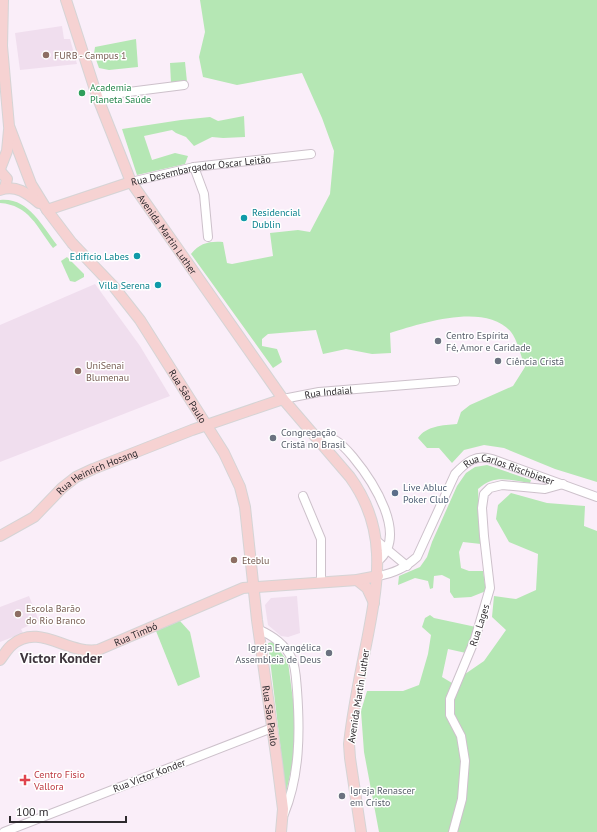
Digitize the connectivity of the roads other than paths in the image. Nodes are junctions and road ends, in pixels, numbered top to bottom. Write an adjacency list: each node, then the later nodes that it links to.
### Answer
1 (3, 0): 5 (main road, Rua São Paulo)
2 (66, 0): 4 (main road, Avenida Martin Luther)
3 (184, 86): 4 (street)
4 (98, 96): 9 (main road, Avenida Martin Luther)
5 (9, 126): 8 (main road); 11 (main road, Rua São Paulo)
6 (311, 154): 7 (street, Rua Desembargador Oscar Leitão)
7 (194, 167): 9 (street, Rua Desembargador Oscar Leitão); 12 (street)
8 (0, 170): 10 (main road)
9 (131, 182): 11 (main road, Rua Desembargador Oscar Leitão); 14 (main road, Avenida Martin Luther)
10 (2, 189): 11 (main road)
11 (47, 210): 15 (main road, Rua São Paulo)
12 (208, 237)
13 (455, 381): 14 (street, Rua Indaial)
14 (283, 399): 15 (main road, Rua Indaial); 16 (main road, Avenida Martin Luther)
15 (205, 425): 20 (main road, Rua Heinrich Hosang); 29 (main road, Rua São Paulo)
16 (320, 440): 21 (main road, Avenida Martin Luther); 22 (street)
17 (563, 484): 19 (street, Rua Carlos Rischbieter); 24 (street, Rua Carlos Rischbieter); 39 (street, Rua Lages)
18 (303, 496): 27 (street)
19 (597, 497)
20 (0, 536)
21 (377, 541): 22 (street); 23 (main road, Avenida Martin Luther)
22 (388, 551): 23 (street); 24 (street)
23 (378, 561): 25 (main road, Avenida Martin Luther)
24 (407, 566): 25 (street, Rua Carlos Rischbieter)
25 (378, 576): 26 (main road, Rua Carlos Rischbieter); 31 (main road, Avenida Martin Luther)
26 (356, 580): 27 (main road, Rua Carlos Rischbieter); 31 (main road)
27 (321, 583): 28 (main road, Rua Carlos Rischbieter)
28 (274, 585): 29 (main road, Rua Carlos Rischbieter); 30 (main road)
29 (253, 586): 30 (main road, Rua São Paulo); 33 (main road, Rua Timbó)
30 (255, 602): 32 (main road, Rua São Paulo)
31 (374, 603): 38 (main road, Avenida Martin Luther)
32 (258, 629): 34 (main road, Rua São Paulo); 35 (street)
33 (0, 660)
34 (272, 728): 35 (main road, Rua São Paulo); 36 (street, Rua Victor Konder)
35 (283, 817): 37 (main road, Rua São Paulo)
36 (4, 832)
37 (281, 832)
38 (361, 832)
39 (453, 832)

